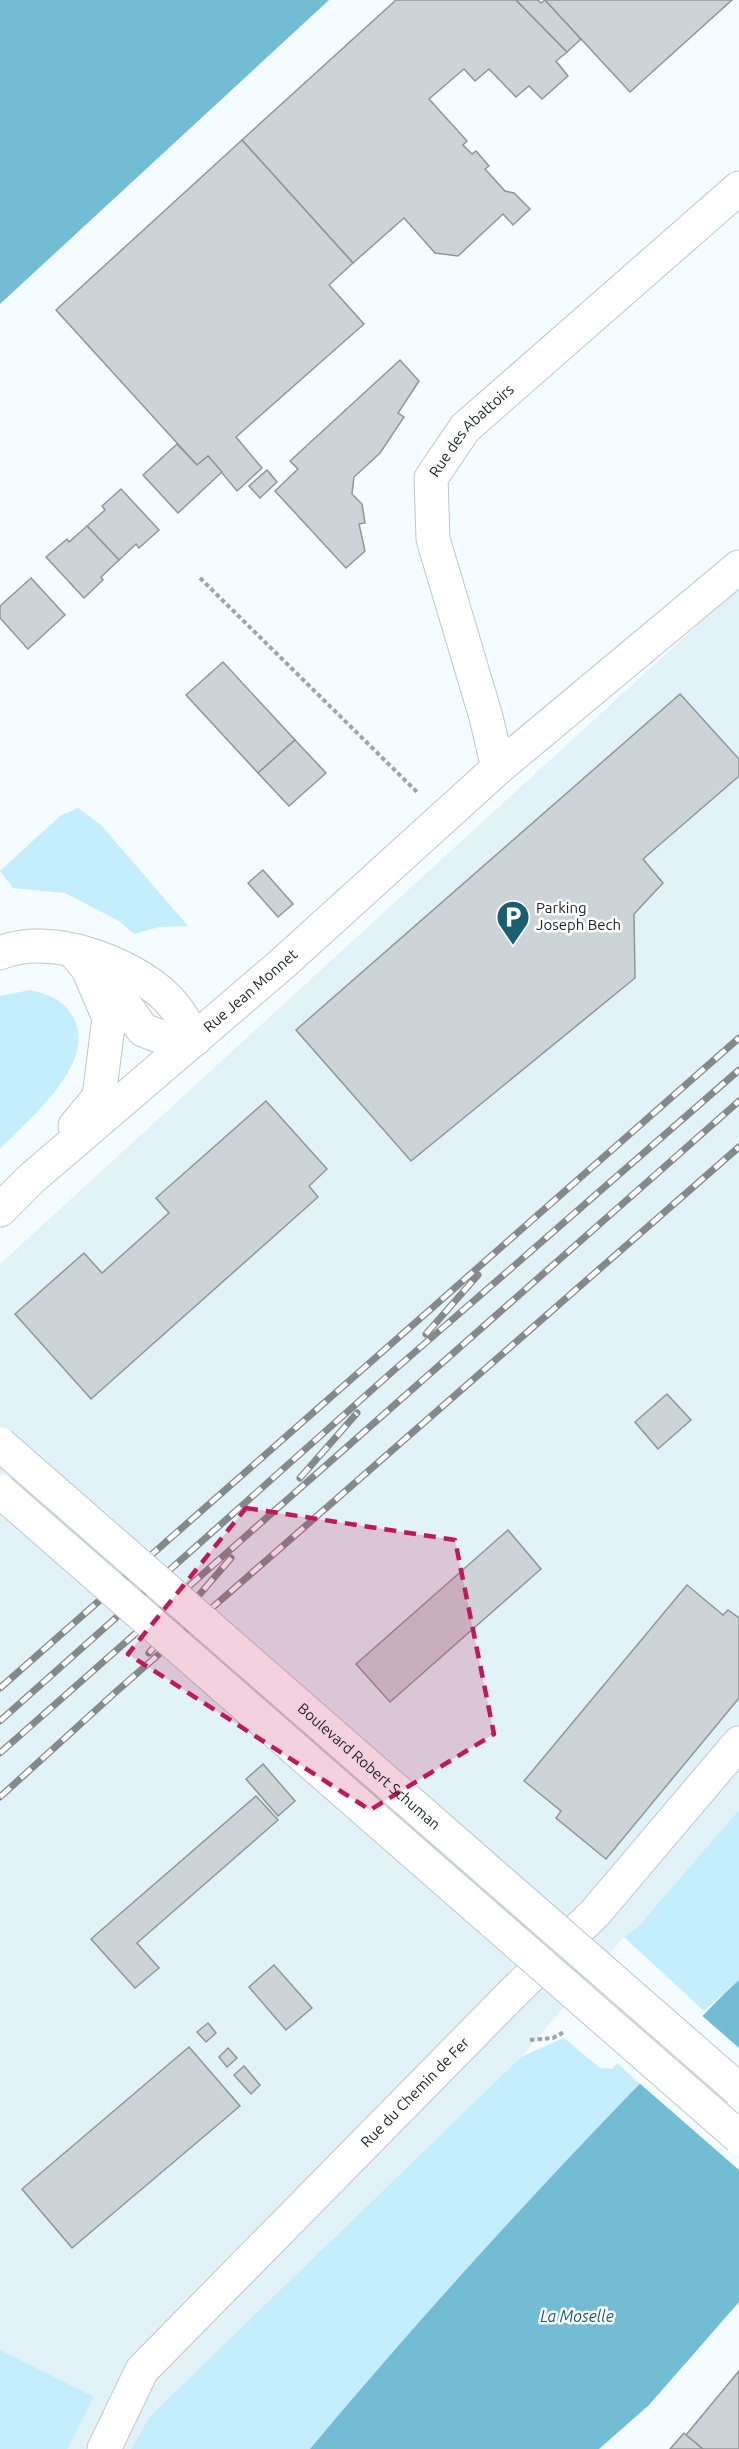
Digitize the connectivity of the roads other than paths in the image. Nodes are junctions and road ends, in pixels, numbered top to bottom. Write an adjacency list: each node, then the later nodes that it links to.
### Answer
1 (739, 188): 3 (street, Rue des Abattoirs)
2 (739, 567): 3 (street, Rue Jean Monnet)
3 (498, 768): 6 (street, Rue Jean Monnet)
4 (74, 952): 5 (street); 6 (street); 7 (street)
5 (0, 953)
6 (195, 1039): 7 (street, Rue Jean Monnet)
7 (32, 1178): 8 (street, Rue Jean Monnet)
8 (0, 1210)
9 (0, 1444): 12 (street, Boulevard Robert Schuman, bridge)
10 (0, 1491): 13 (street, bridge)
11 (739, 1743): 14 (street, Rue du Chemin de Fer)
12 (739, 2090)
13 (739, 2137)
14 (104, 2449)

